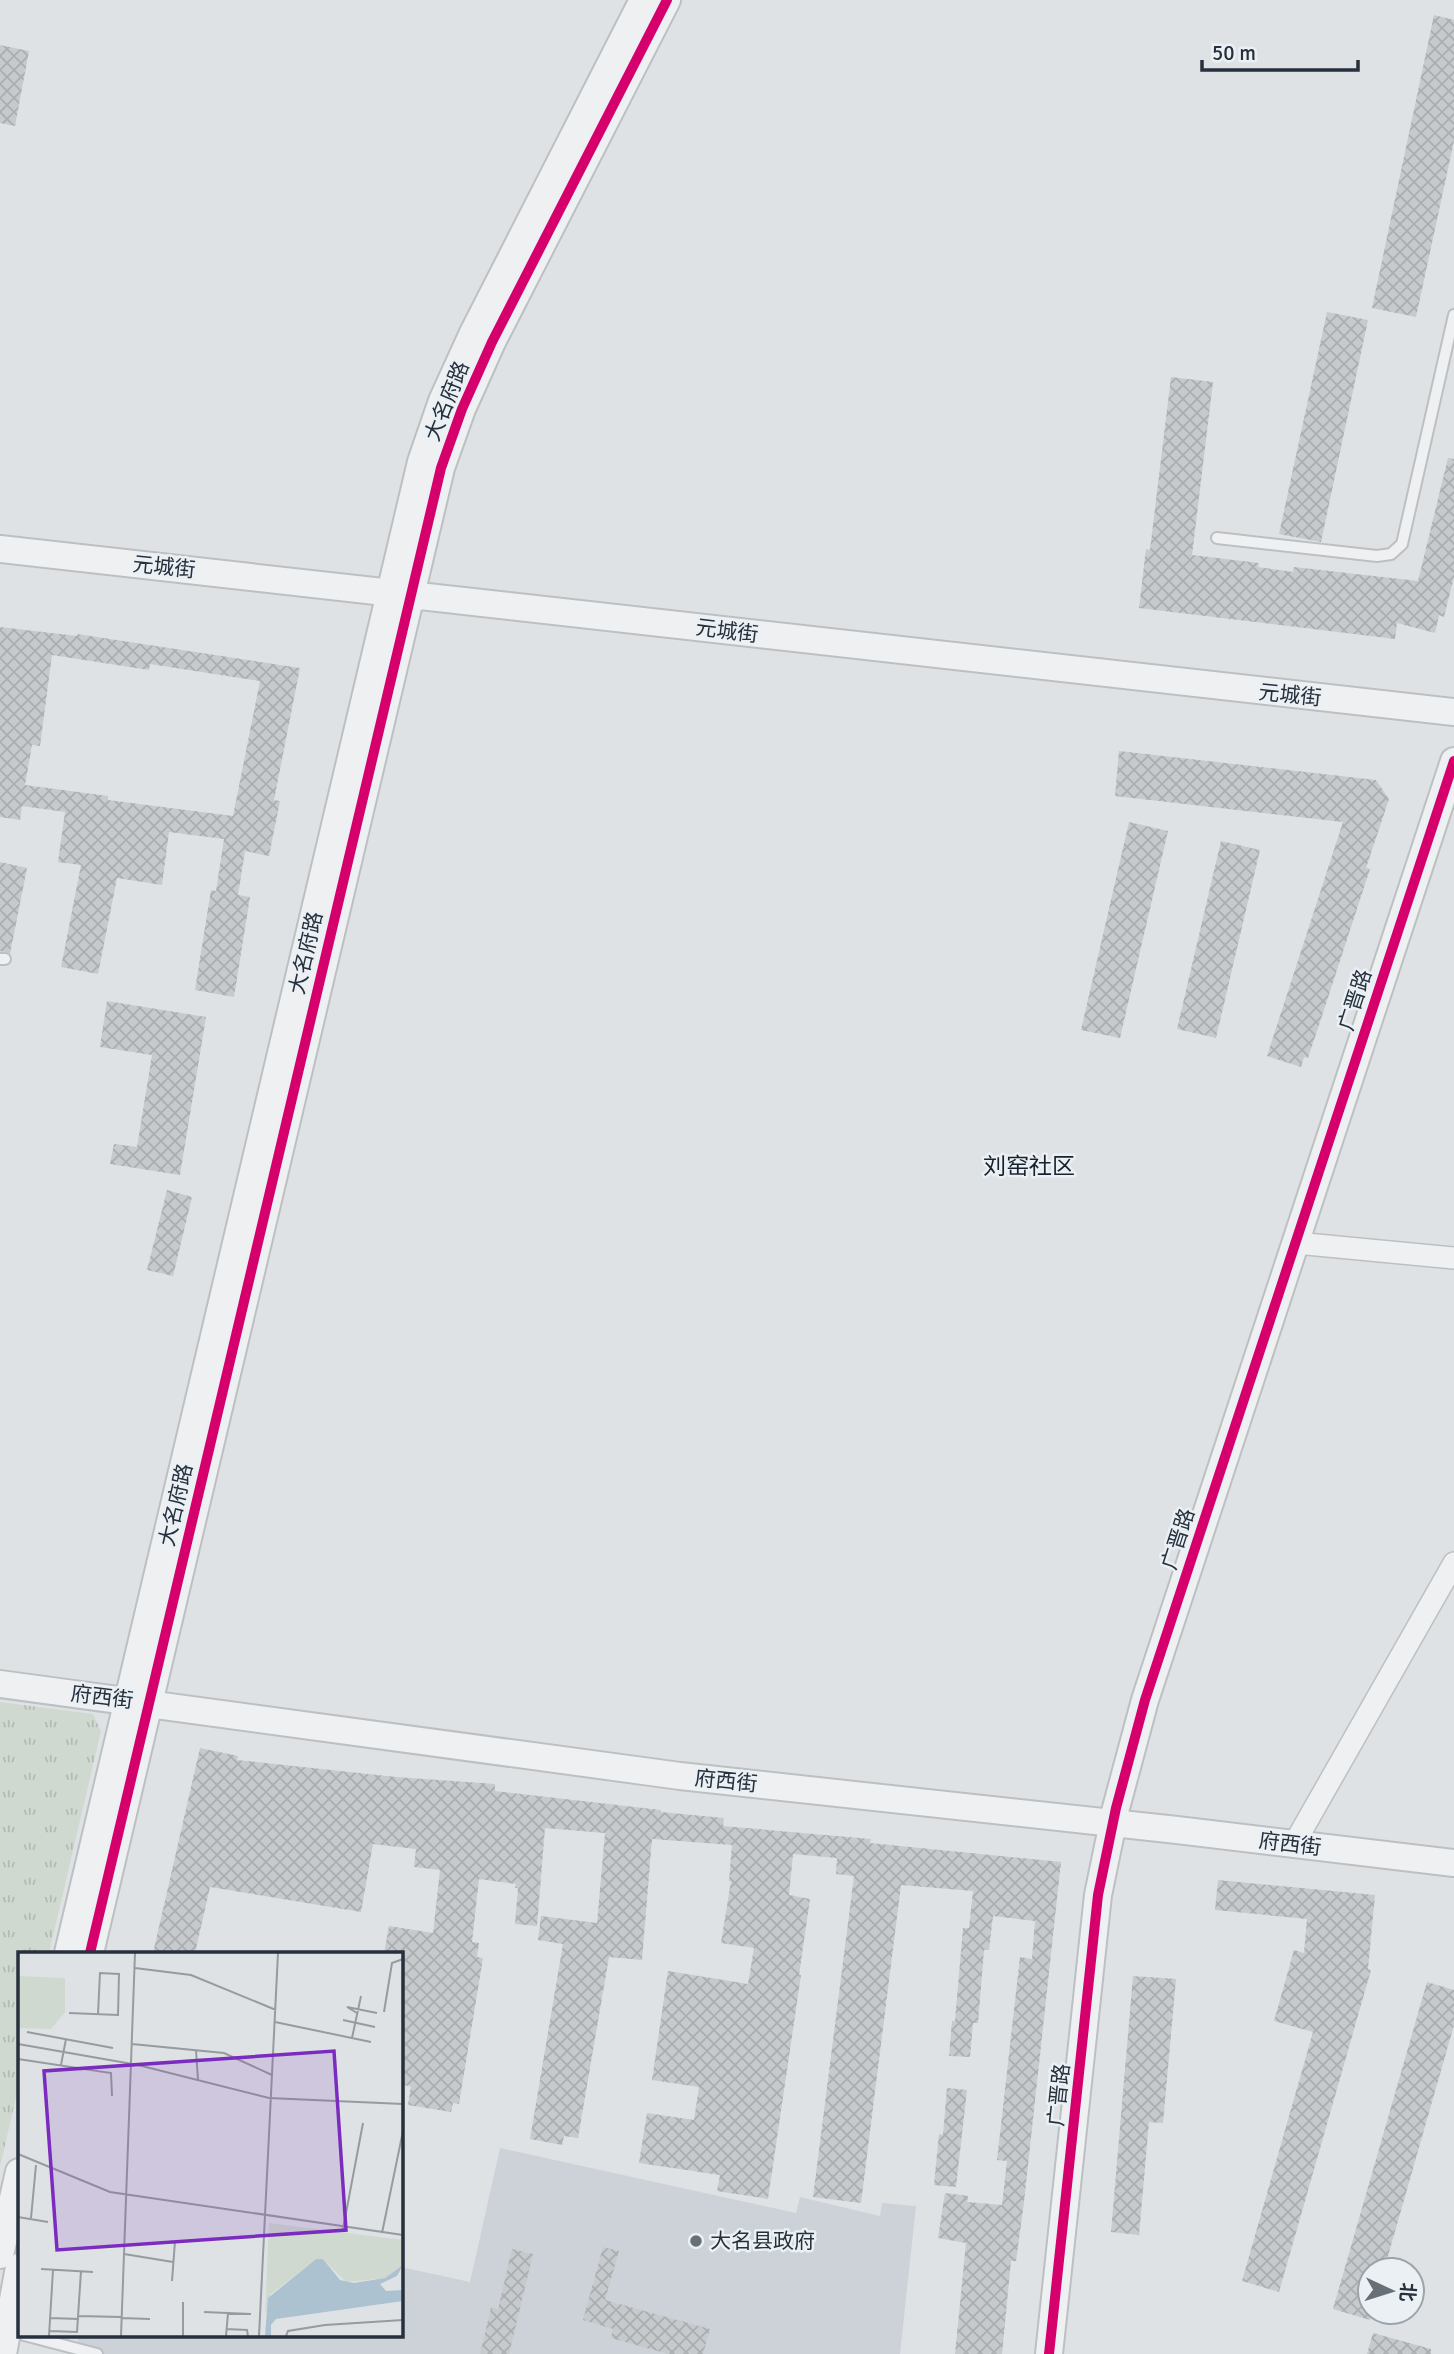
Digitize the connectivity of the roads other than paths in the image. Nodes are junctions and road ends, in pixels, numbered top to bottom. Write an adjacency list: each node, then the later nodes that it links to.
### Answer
1 (643, 0): 6 (street, 大名府路)
2 (667, 0): 6 (street, 大名府路)
3 (1454, 315): 4 (lane)
4 (1217, 538)
5 (0, 549): 6 (street, 元城街)
6 (400, 593): 7 (street, 元城街); 13 (street, 大名府路)
7 (1454, 712)
8 (1454, 761): 9 (street, 广晋路)
9 (1296, 1243): 10 (street); 14 (street, 广晋路)
10 (1454, 1258)
11 (1454, 1563): 15 (street)
12 (0, 1684): 13 (street, 府西街)
13 (138, 1702): 14 (street, 府西街); 17 (street, 大名府路); 18 (street, 大名府路)
14 (1113, 1823): 15 (street, 府西街); 24 (street, 广晋路)
15 (1294, 1844): 16 (street, 府西街)
16 (1454, 1863)
17 (68, 1952)
18 (90, 1952)
19 (18, 2176): 20 (street)
20 (0, 2255)
21 (18, 2279): 22 (street)
22 (13, 2338): 23 (lane)
23 (97, 2354)
24 (1049, 2354)

